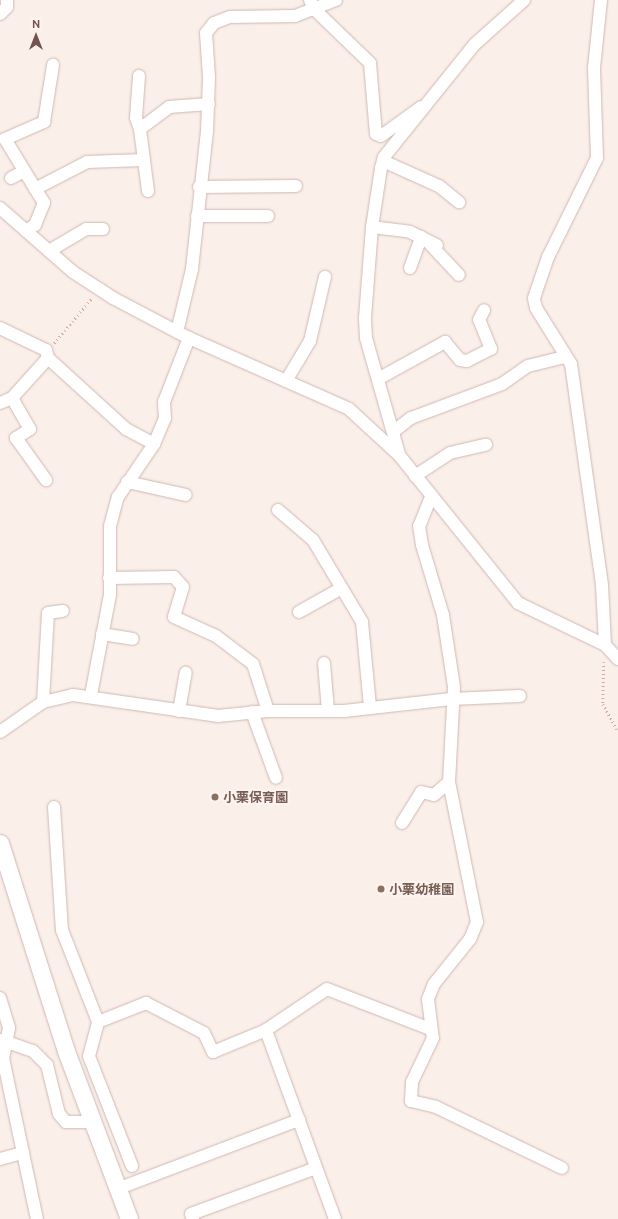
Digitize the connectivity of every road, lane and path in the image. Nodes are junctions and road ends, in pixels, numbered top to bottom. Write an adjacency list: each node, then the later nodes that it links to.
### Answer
1 (7, 0): 6 (street)
2 (336, 0): 5 (street)
3 (524, 0): 10 (street)
4 (601, 0): 38 (street)
5 (312, 5): 9 (street); 10 (street)
6 (0, 14)
7 (53, 65): 14 (street)
8 (139, 76): 11 (street)
9 (209, 104): 11 (street); 17 (street)
10 (426, 105): 13 (street)
11 (140, 129): 12 (street)
12 (144, 160): 18 (street); 19 (street)
13 (383, 161): 20 (street); 24 (street)
14 (24, 171): 15 (street); 18 (street)
15 (11, 178)
16 (296, 186): 17 (street)
17 (199, 188): 22 (street)
18 (35, 189): 26 (street)
19 (148, 192)
20 (459, 202)
21 (0, 208): 26 (street)
22 (197, 216): 23 (street); 35 (street)
23 (268, 216)
24 (372, 227): 27 (street); 39 (street)
25 (103, 229): 28 (street)
26 (26, 231): 28 (street)
27 (428, 241): 29 (street); 30 (street)
28 (49, 251): 32 (street)
29 (410, 268)
30 (459, 275)
31 (325, 277): 40 (street)
32 (99, 290): 35 (street); 37 (path)
33 (484, 310): 39 (street)
34 (0, 328): 37 (street)
35 (177, 332): 36 (street)
36 (189, 338): 40 (street); 44 (street)
37 (47, 354): 41 (street); 44 (street)
38 (565, 357): 43 (street); 59 (street)
39 (378, 379): 43 (street)
40 (286, 382): 46 (street)
41 (12, 398): 42 (street); 48 (street)
42 (0, 403)
43 (393, 432): 46 (street)
44 (154, 444): 49 (street)
45 (486, 445): 47 (street)
46 (399, 455): 47 (street)
47 (415, 476): 51 (street)
48 (46, 480)
49 (127, 482): 50 (street); 53 (street)
50 (186, 495)
51 (431, 497): 59 (street); 65 (street)
52 (278, 510): 54 (street)
53 (109, 578): 57 (street); 69 (street)
54 (342, 588): 56 (street); 67 (street)
55 (63, 612): 66 (street)
56 (299, 612)
57 (102, 634): 58 (street); 63 (street)
58 (133, 639)
59 (605, 645): 60 (street); 72 (path)
60 (618, 659)
61 (324, 663): 70 (street)
62 (186, 673): 68 (street)
63 (91, 695): 66 (street); 68 (street)
64 (520, 696): 65 (street)
65 (451, 699): 67 (street); 75 (street)
66 (43, 702): 73 (street)
67 (370, 707): 70 (street)
68 (179, 711): 71 (street)
69 (268, 711): 70 (street); 71 (street)
70 (328, 711)
71 (252, 712): 74 (street)
72 (618, 731)
73 (0, 732)
74 (276, 778)
75 (449, 782): 77 (street); 81 (street)
76 (54, 808): 80 (street)
77 (402, 823)
78 (0, 843): 85 (street)
79 (0, 998): 83 (street)
80 (98, 1022): 82 (street); 88 (street)
81 (430, 1029): 82 (street); 90 (street)
82 (266, 1030): 84 (street)
83 (4, 1040): 85 (street); 86 (street)
84 (299, 1120): 89 (street); 91 (street)
85 (92, 1122): 91 (street)
86 (23, 1153): 87 (street); 92 (street)
87 (0, 1159)
88 (132, 1166)
89 (316, 1168): 94 (street); 95 (street)
90 (562, 1168)
91 (117, 1189): 93 (street)
92 (37, 1219)
93 (129, 1219)
94 (193, 1219)
95 (335, 1219)

